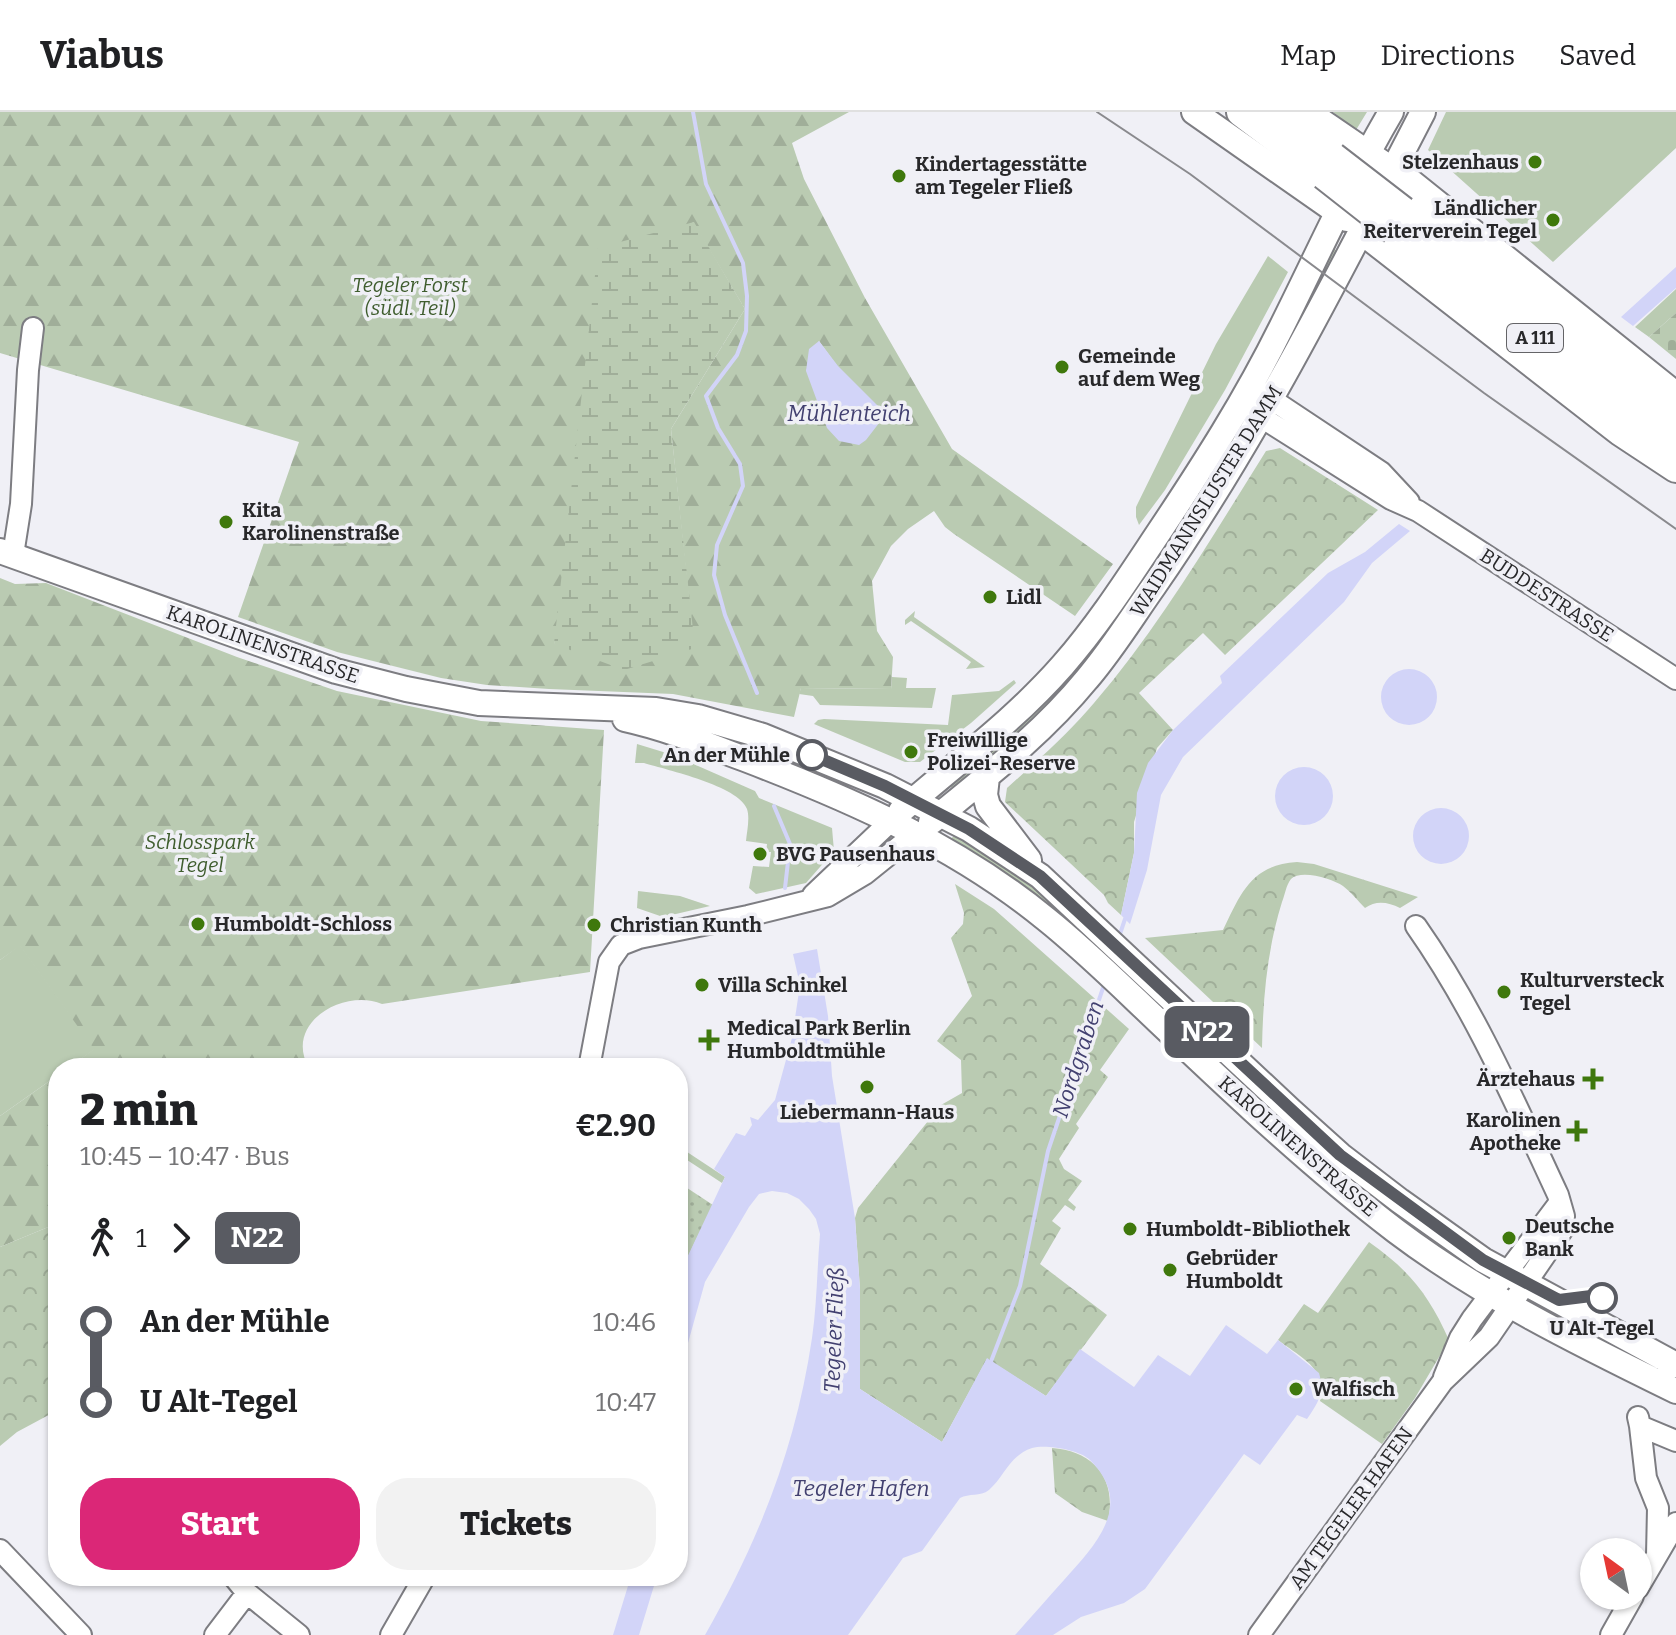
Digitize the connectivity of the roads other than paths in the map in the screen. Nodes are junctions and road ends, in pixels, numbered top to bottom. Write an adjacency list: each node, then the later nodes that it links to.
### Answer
1 (1194, 112): 10 (main road)
2 (1241, 112): 8 (highway, A 111)
3 (1273, 112): 8 (highway, A 111)
4 (1308, 112): 7 (main road)
5 (1391, 112): 7 (main road, WAIDMANNSLUSTER DAMM)
6 (1423, 112): 9 (main road, WAIDMANNSLUSTER DAMM)
7 (1367, 153): 9 (main road); 10 (main road, WAIDMANNSLUSTER DAMM)
8 (1328, 166): 11 (highway, A 111, bridge)
9 (1393, 170): 12 (main road, WAIDMANNSLUSTER DAMM); 15 (highway)
10 (1336, 211): 12 (main road); 14 (main road, WAIDMANNSLUSTER DAMM)
11 (1399, 220): 17 (highway, A 111); 18 (highway, A 111)
12 (1362, 230): 16 (main road, WAIDMANNSLUSTER DAMM); 19 (highway)
13 (33, 328): 20 (street, KAROLINENSTRASSE)
14 (1245, 394): 16 (street, BUDDESTRASSE); 24 (main road, WAIDMANNSLUSTER DAMM)
15 (1676, 397)
16 (1267, 408): 21 (street, BUDDESTRASSE); 23 (main road, WAIDMANNSLUSTER DAMM)
17 (1676, 417)
18 (1676, 444)
19 (1676, 468)
20 (6, 553): 22 (main road, KAROLINENSTRASSE)
21 (1676, 679)
22 (519, 705): 24 (main road, KAROLINENSTRASSE); 26 (main road, KAROLINENSTRASSE)
23 (987, 777): 25 (main road, WAIDMANNSLUSTER DAMM); 28 (main road)
24 (913, 801): 25 (main road, KAROLINENSTRASSE); 26 (main road, WAIDMANNSLUSTER DAMM)
25 (939, 815): 27 (main road, WAIDMANNSLUSTER DAMM); 28 (main road, KAROLINENSTRASSE)
26 (891, 821): 27 (main road, KAROLINENSTRASSE); 29 (street)
27 (916, 833): 29 (street); 33 (main road, KAROLINENSTRASSE)
28 (1040, 876): 32 (main road, KAROLINENSTRASSE)
29 (804, 903): 31 (street)
30 (1416, 926): 32 (street)
31 (591, 1058)
32 (1516, 1278): 33 (street, AM TEGELER HAFEN); 34 (street, AM TEGELER HAFEN); 35 (main road, KAROLINENSTRASSE)
33 (1489, 1294): 34 (main road, KAROLINENSTRASSE); 36 (street, AM TEGELER HAFEN)
34 (1511, 1307): 36 (street, AM TEGELER HAFEN); 37 (main road, KAROLINENSTRASSE)
35 (1676, 1365)
36 (1443, 1381): 51 (street, AM TEGELER HAFEN)
37 (1676, 1391)
38 (1676, 1441): 41 (street)
39 (1676, 1523): 41 (street)
40 (0, 1550): 47 (street)
41 (1657, 1555): 42 (street)
42 (1652, 1564)
43 (241, 1586): 45 (street)
44 (419, 1586): 50 (street)
45 (247, 1593): 48 (street); 49 (street)
46 (1625, 1610): 52 (street)
47 (81, 1635)
48 (215, 1635)
49 (299, 1635)
50 (391, 1635)
51 (1259, 1635)
52 (1611, 1635)

